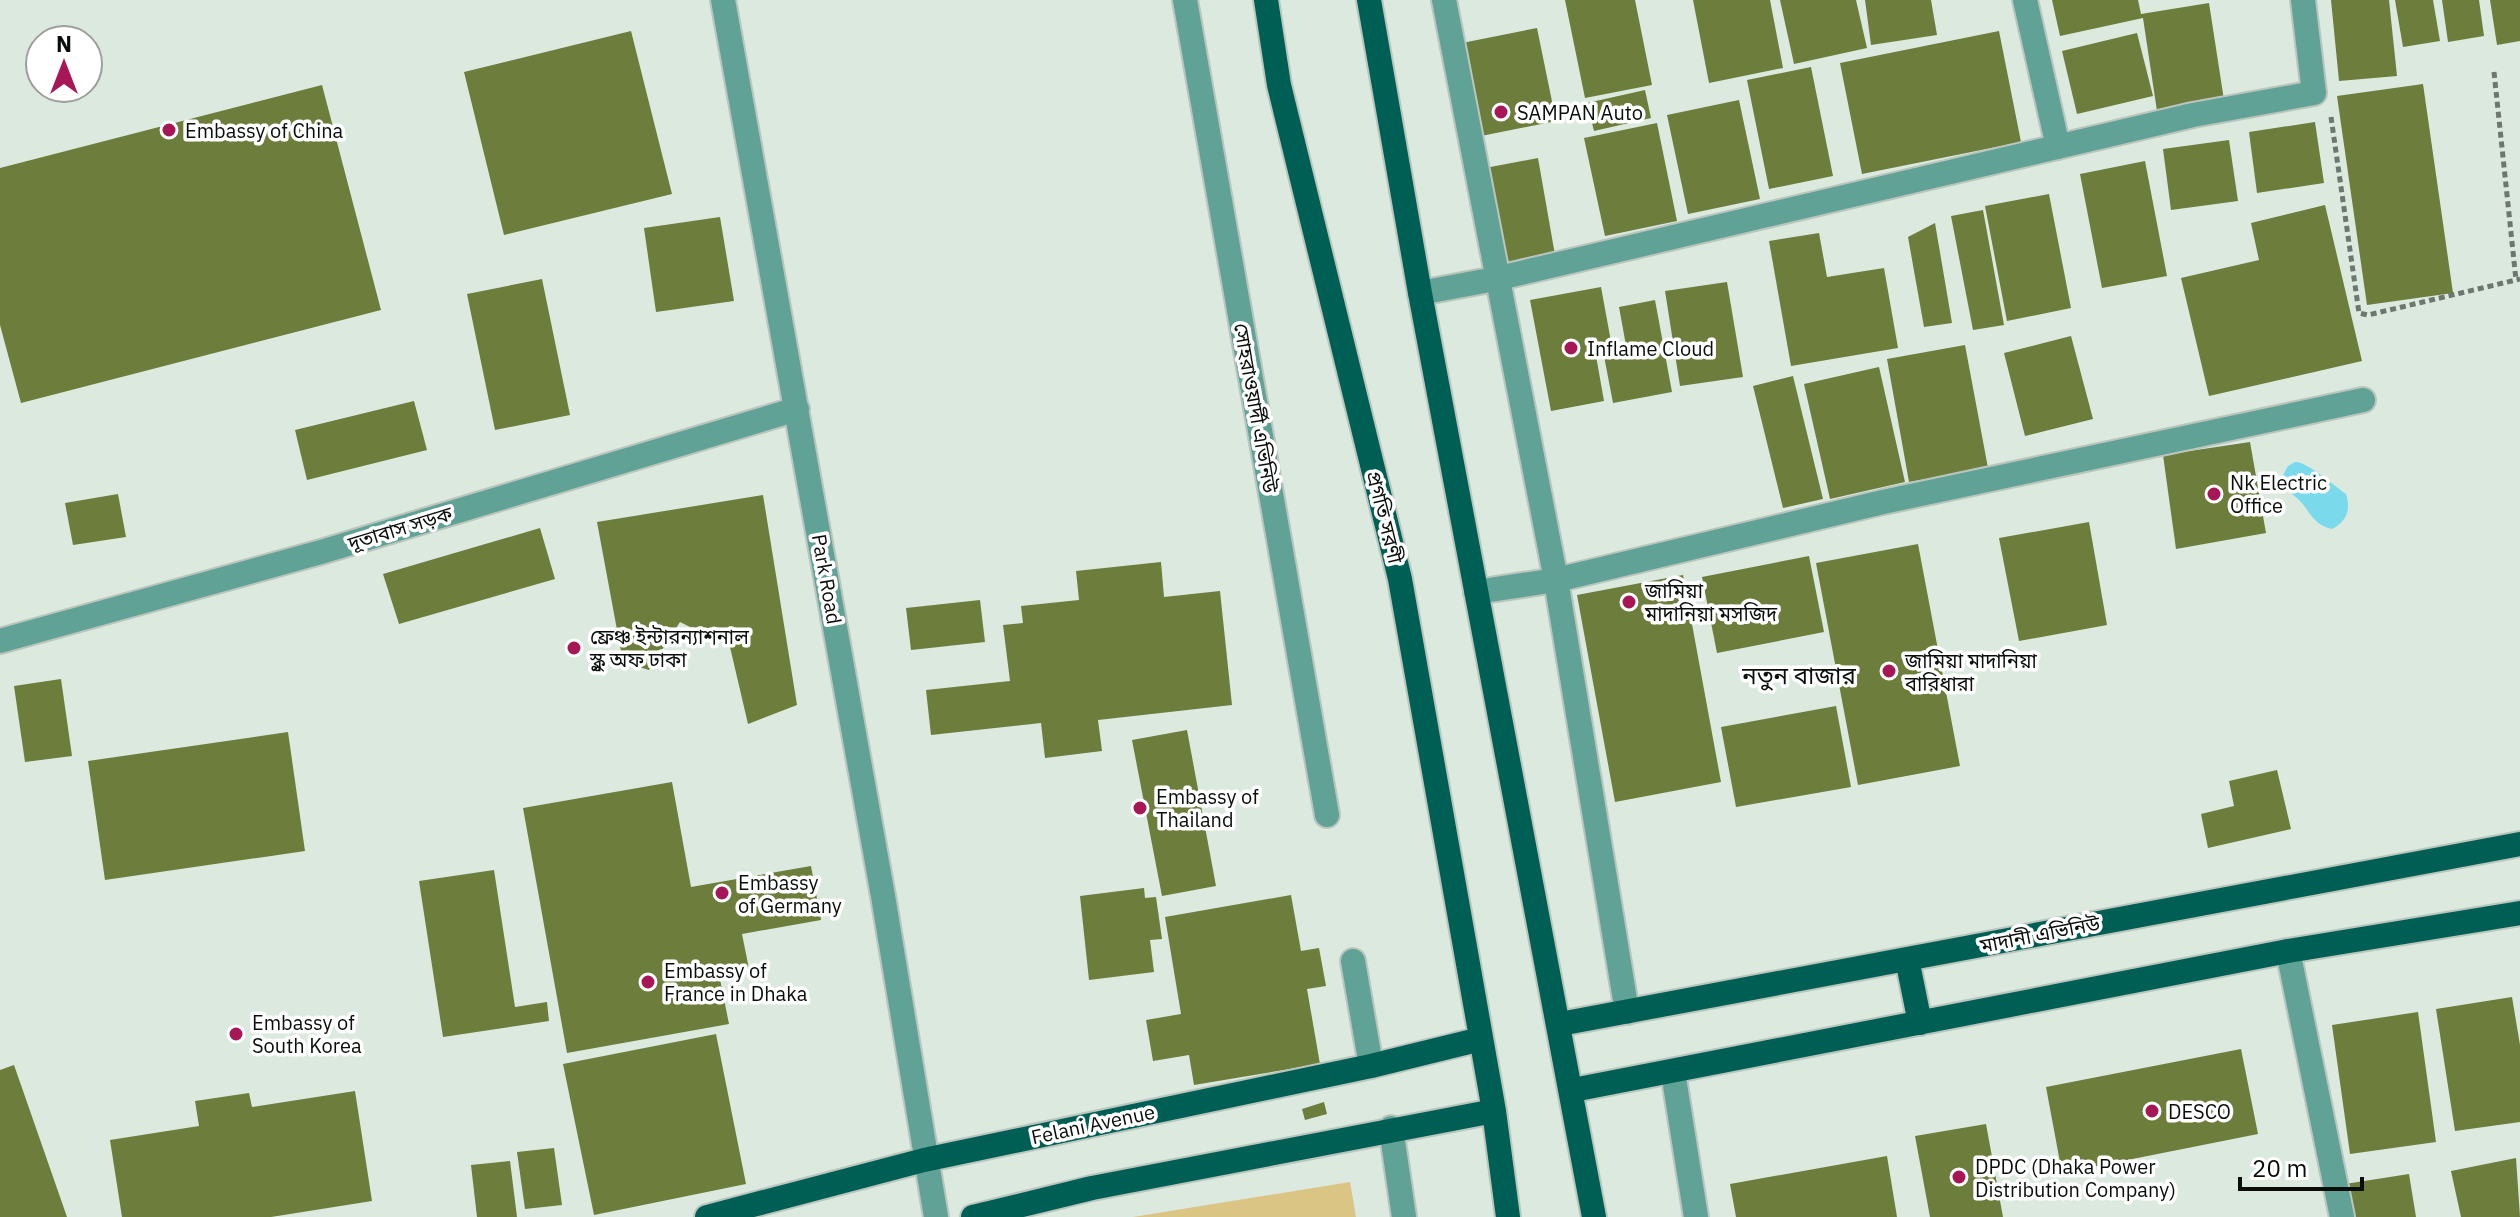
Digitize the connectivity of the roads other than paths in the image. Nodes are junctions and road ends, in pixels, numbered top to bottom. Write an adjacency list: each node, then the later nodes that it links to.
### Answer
1 (723, 0): 12 (street, Park Road)
2 (1185, 0): 16 (street, সোহরাওয়ার্দী এভিনিউ)
3 (1266, 0): 25 (main road, প্রগতি সরণী)
4 (1369, 0): 10 (main road)
5 (1444, 0): 9 (street)
6 (2025, 0): 8 (street)
7 (2303, 0): 8 (street)
8 (2058, 147): 9 (street)
9 (1495, 279): 10 (street); 13 (street)
10 (1420, 293): 14 (main road)
11 (2363, 400): 13 (street)
12 (797, 409): 15 (street, দূতাবাস সড়ক); 31 (street, Park Road)
13 (1556, 580): 14 (street); 22 (street)
14 (1476, 592): 24 (main road)
15 (0, 641)
16 (1327, 815)
17 (2520, 844): 20 (main road, মাদানী এভিনিউ)
18 (2520, 913): 19 (main road)
19 (2288, 951): 23 (main road); 39 (street)
20 (1907, 959): 22 (main road, মাদানী এভিনিউ); 23 (main road)
21 (1353, 961): 26 (street)
22 (1627, 1012): 24 (main road, মাদানী এভিনিউ)
23 (1920, 1023): 27 (main road)
24 (1560, 1024): 28 (main road)
25 (1481, 1039): 26 (main road, Felani Avenue); 29 (main road, প্রগতি সরণী)
26 (1371, 1066): 31 (main road, Felani Avenue)
27 (1673, 1072): 28 (main road); 38 (street)
28 (1573, 1090): 37 (main road)
29 (1494, 1111): 30 (main road); 36 (main road, প্রগতি সরণী)
30 (1391, 1128): 34 (main road); 35 (street)
31 (924, 1160): 32 (main road, Felani Avenue); 33 (street)
32 (707, 1217)
33 (936, 1217)
34 (973, 1217)
35 (1404, 1217)
36 (1508, 1217)
37 (1594, 1217)
38 (1696, 1217)
39 (2342, 1217)

